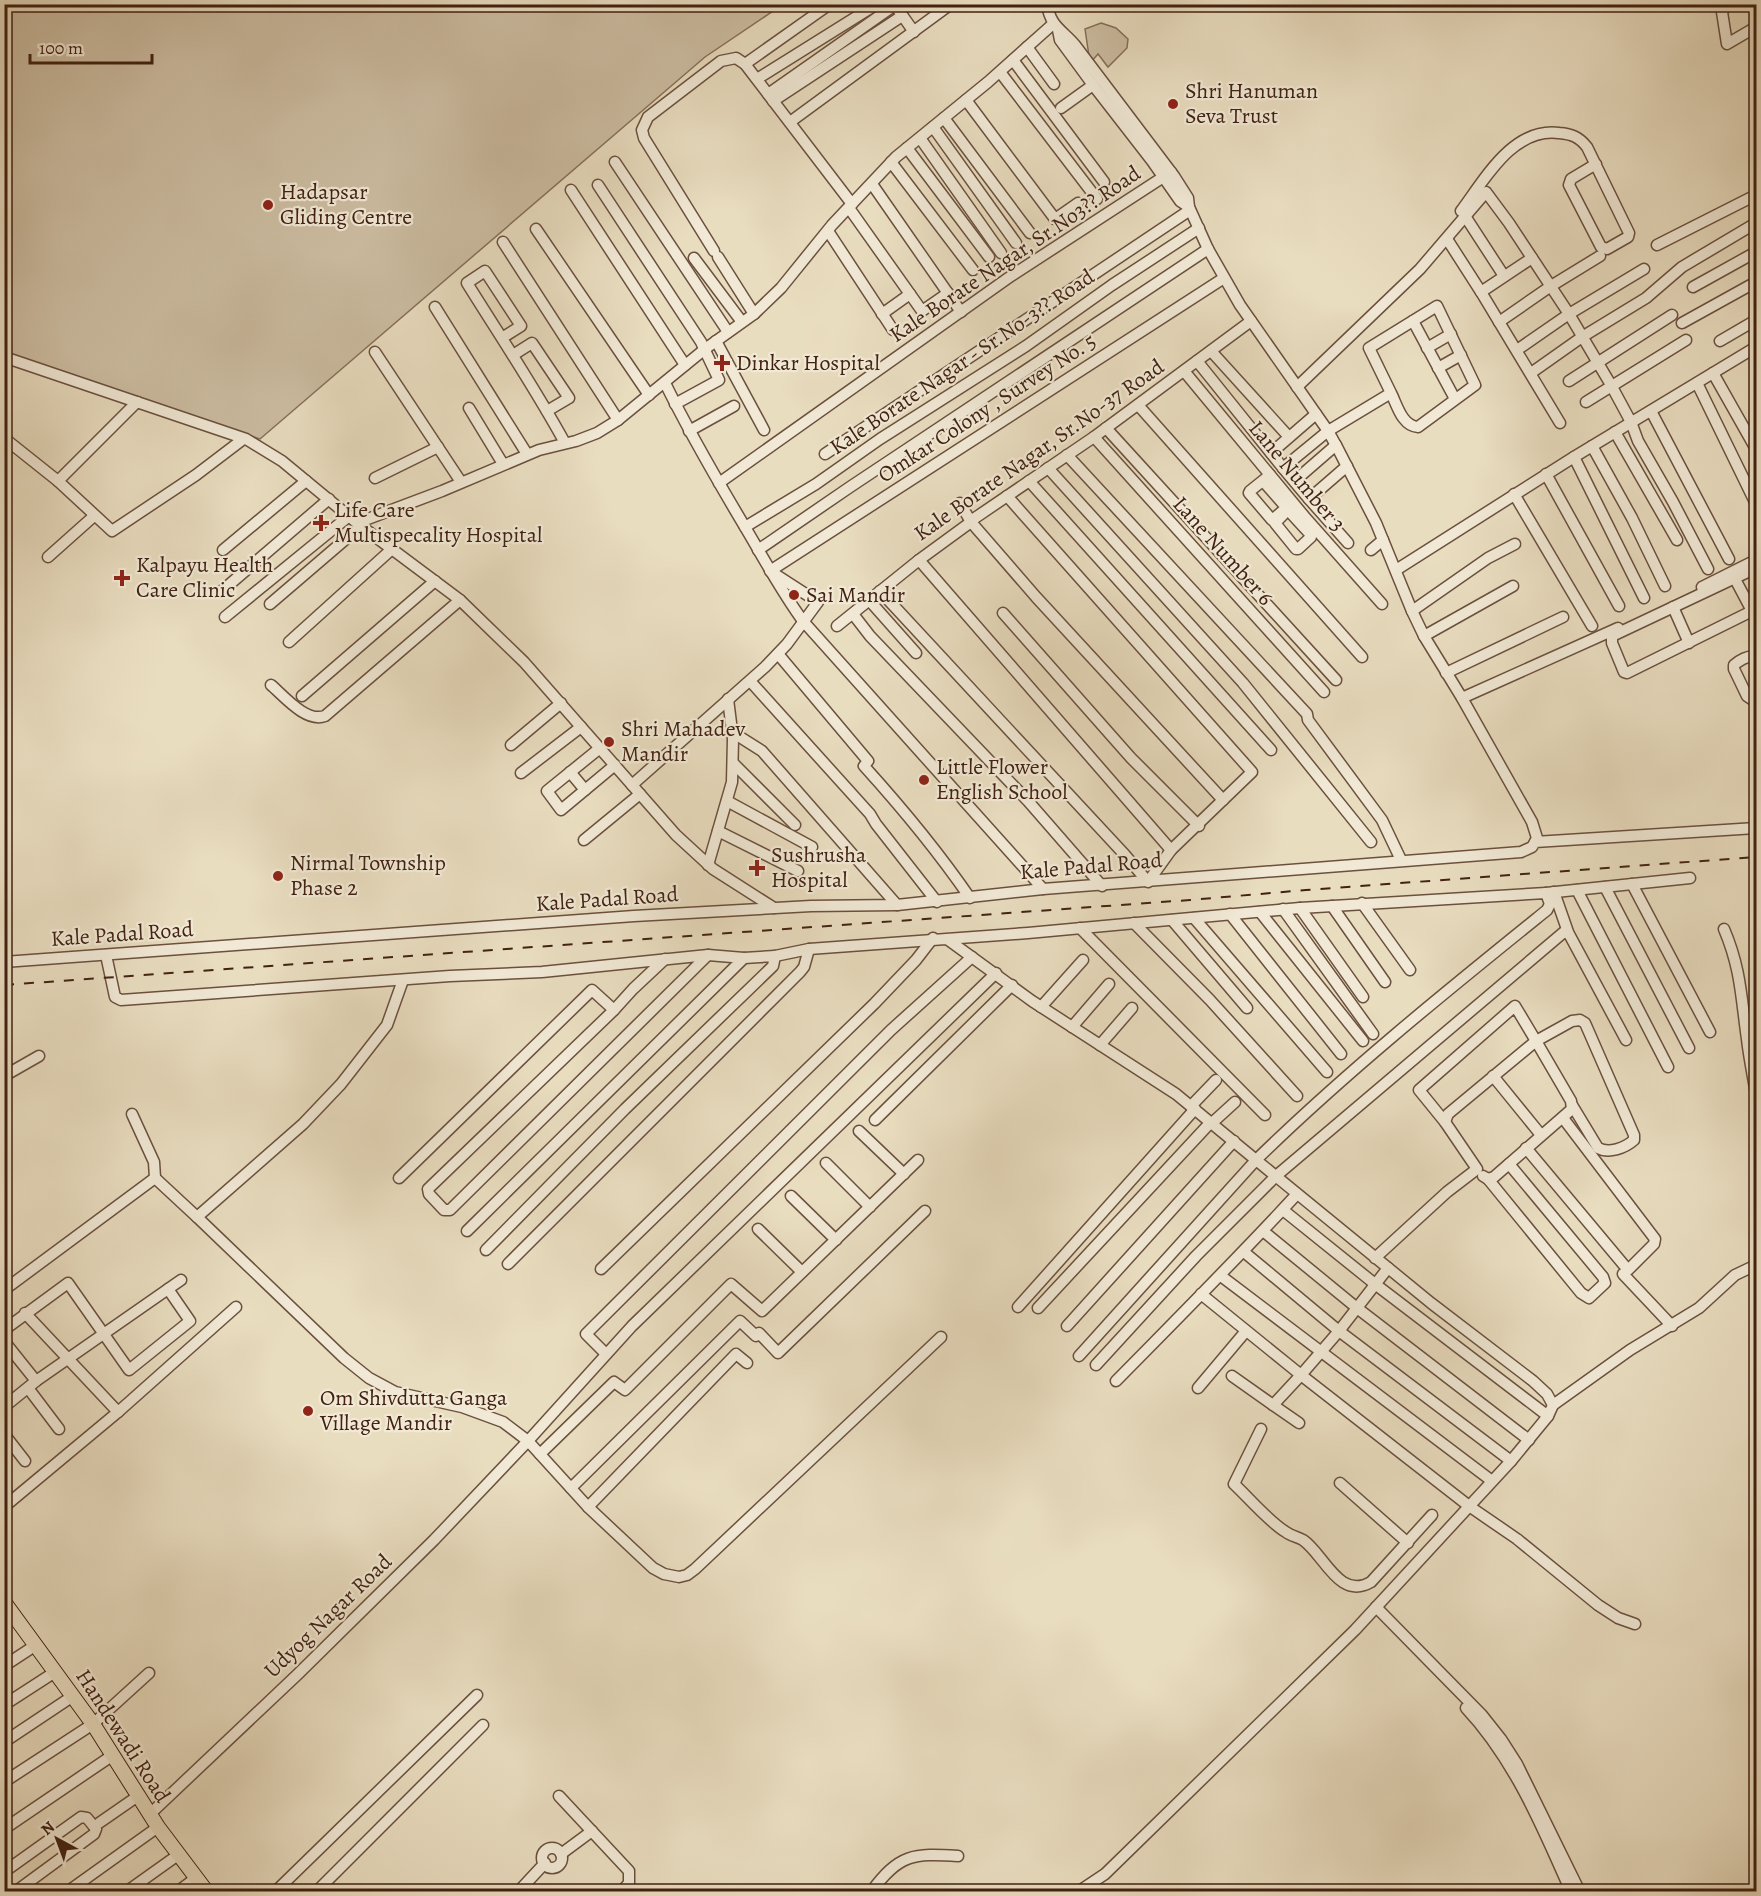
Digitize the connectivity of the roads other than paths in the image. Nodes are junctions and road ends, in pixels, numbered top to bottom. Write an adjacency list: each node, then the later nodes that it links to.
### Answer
1 (830, 4): 11 (street)
2 (878, 4): 13 (street)
3 (951, 4): 8 (street)
4 (1047, 4): 6 (street)
5 (1727, 4): 7 (street)
6 (1056, 27): 9 (street); 15 (street); 19 (street)
7 (1756, 27)
8 (914, 32): 16 (street); 21 (street)
9 (1028, 47): 10 (street); 14 (street)
10 (1013, 60): 12 (street); 29 (street)
11 (745, 64): 13 (street); 68 (street)
12 (1000, 72): 17 (street); 34 (street)
13 (757, 79): 16 (street)
14 (1054, 84)
15 (1093, 85): 18 (street); 19 (street)
16 (771, 97): 21 (street)
17 (966, 100): 20 (street); 35 (street)
18 (1061, 108)
19 (1120, 112): 28 (street)
20 (944, 118): 22 (street); 43 (street)
21 (790, 122): 36 (street)
22 (933, 127): 23 (street); 46 (street)
23 (920, 138): 24 (street); 50 (street)
24 (907, 148): 26 (street); 52 (street)
25 (615, 162): 79 (street)
26 (891, 162): 30 (street); 58 (street)
27 (1596, 164): 27 (street); 55 (street)
28 (1167, 175): 37 (street); 67 (street, Kale Borate Nagar, Sr.No3?? Road)
29 (1104, 182)
30 (872, 184): 36 (street); 64 (street)
31 (598, 185): 88 (street)
32 (571, 190): 97 (street)
33 (1756, 195): 47 (street)
34 (1097, 199)
35 (1078, 203)
36 (851, 206): 42 (street); 65 (street)
37 (1189, 209): 40 (street); 138 (street)
38 (1465, 216): 44 (street); 54 (street); 59 (street)
39 (1756, 223): 56 (street)
40 (1199, 228): 48 (street); 162 (street, Kale Borate Nagar - Sr.No-3?? Road)
41 (536, 229): 108 (street)
42 (828, 231): 68 (street); 69 (street)
43 (1030, 233)
44 (1447, 239): 55 (street); 63 (street)
45 (503, 242): 119 (street)
46 (1016, 243)
47 (1657, 245)
48 (1208, 249): 60 (street); 169 (street)
49 (1756, 252): 56 (street)
50 (1001, 253)
51 (1600, 256): 62 (street)
52 (989, 257)
53 (694, 258): 75 (street)
54 (1532, 258): 59 (street); 62 (street)
55 (1428, 261): 106 (street)
56 (1682, 267): 82 (street)
57 (1644, 269): 70 (street)
58 (973, 270)
59 (1504, 276): 63 (street)
60 (1224, 278): 73 (street); 178 (street, Omkar Colony , Survey No. 5)
61 (1756, 282): 77 (street)
62 (1551, 286): 70 (street); 76 (street)
63 (1481, 292): 76 (street)
64 (948, 293): 65 (street); 67 (street)
65 (910, 294): 69 (street)
66 (435, 307): 137 (street)
67 (961, 312): 152 (street, Kale Borate Nagar, Sr.No3?? Road)
68 (754, 314): 75 (street)
69 (882, 314): 78 (street)
70 (1569, 314): 82 (street); 89 (street)
71 (1672, 315): 96 (street)
72 (1756, 320): 85 (street)
73 (1251, 321): 90 (street, Kale Borate Nagar, Sr.No-37 Road); 106 (street)
74 (1413, 321): 80 (street); 87 (street); 107 (street)
75 (742, 322): 79 (street)
76 (1499, 322): 89 (street)
77 (1682, 323)
78 (893, 330)
79 (728, 332): 84 (street)
80 (1450, 334): 87 (street); 93 (street)
81 (502, 338): 81 (street); 92 (street)
82 (1582, 338): 96 (street); 100 (street)
83 (1686, 340): 105 (street)
84 (716, 341): 88 (street); 123 (street)
85 (1720, 341)
86 (1756, 347): 101 (street)
87 (1427, 348): 98 (street)
88 (705, 349): 97 (street); 112 (street)
89 (1517, 350): 100 (street)
90 (1211, 351): 95 (street, Kale Borate Nagar, Sr.No-37 Road); 128 (street)
91 (375, 352): 134 (street)
92 (513, 355): 116 (street); 116 (street)
93 (1461, 355): 98 (street); 109 (street)
94 (4, 357): 110 (street)
95 (1197, 361): 99 (street, Kale Borate Nagar, Sr.No-37 Road); 136 (street)
96 (1597, 363): 102 (street); 105 (street)
97 (685, 365): 103 (street)
98 (1438, 368): 109 (street)
99 (1184, 371): 113 (street, Kale Borate Nagar, Sr.No-37 Road); 189 (street, Lane Number 3)
100 (1531, 373): 121 (street)
101 (1713, 373): 104 (street); 135 (street)
102 (1569, 381)
103 (665, 383): 108 (street); 112 (street)
104 (1697, 383): 117 (street); 158 (street)
105 (1611, 385): 111 (street); 120 (street)
106 (1297, 387): 118 (street)
107 (1391, 393): 109 (street); 125 (street)
108 (649, 395): 119 (street)
109 (1455, 399)
110 (137, 402): 130 (street); 148 (street)
111 (1586, 402)
112 (675, 404): 124 (street)
113 (1138, 405): 122 (street, Kale Borate Nagar, Sr.No-37 Road); 207 (street)
114 (734, 406): 124 (street)
115 (470, 408): 141 (street)
116 (548, 411): 131 (street)
117 (1651, 411): 120 (street); 172 (street)
118 (1316, 414): 125 (street); 128 (street)
119 (618, 420): 131 (street)
120 (1631, 422): 126 (street); 175 (street)
121 (1560, 423)
122 (1106, 428): 127 (street, Kale Borate Nagar, Sr.No-37 Road); 210 (street)
123 (764, 430)
124 (690, 431): 152 (street)
125 (1328, 431): 132 (street); 144 (street)
126 (1615, 432): 133 (street); 164 (street)
127 (1094, 437): 139 (street, Kale Borate Nagar, Sr.No-37 Road); 213 (street, Lane Number 6)
128 (1289, 437): 136 (street)
129 (4, 438): 148 (street)
130 (244, 440): 149 (street); 159 (street)
131 (565, 443): 137 (street)
132 (1336, 445): 142 (street); 146 (street)
133 (1592, 446): 140 (street); 182 (street)
134 (438, 447): 147 (street); 151 (street)
135 (1756, 449)
136 (1271, 453): 144 (street)
137 (527, 454): 141 (street)
138 (825, 454)
139 (1067, 455): 143 (street, Kale Borate Nagar, Sr.No-37 Road); 241 (street)
140 (1574, 457): 145 (street); 185 (street)
141 (502, 464): 151 (street)
142 (1347, 466): 156 (street); 163 (street)
143 (1048, 468): 150 (street, Kale Borate Nagar, Sr.No-37 Road); 237 (street)
144 (1283, 468): 156 (street)
145 (1546, 474): 153 (street); 190 (street)
146 (1298, 477)
147 (375, 478)
148 (58, 481): 159 (street)
149 (306, 481): 155 (street); 168 (street)
150 (1029, 481): 154 (street, Kale Borate Nagar, Sr.No-37 Road); 223 (street)
151 (461, 482): 160 (street)
152 (719, 483): 162 (street)
153 (1514, 494): 177 (street); 200 (street)
154 (1007, 496): 161 (street, Kale Borate Nagar, Sr.No-37 Road); 230 (street)
155 (329, 499): 160 (street); 183 (street)
156 (1309, 499): 165 (street)
157 (960, 503): 161 (street)
158 (1756, 504)
159 (94, 516): 171 (street)
160 (356, 522): 167 (street); 188 (street); 197 (street)
161 (971, 522): 173 (street, Kale Borate Nagar, Sr.No-37 Road); 230 (street)
162 (745, 527): 169 (street)
163 (1383, 540): 170 (street); 177 (street)
164 (1677, 540)
165 (1348, 543)
166 (1515, 544): 193 (street)
167 (392, 549): 180 (street); 203 (street)
168 (223, 550)
169 (758, 550): 178 (street)
170 (1371, 550)
171 (48, 558)
172 (1729, 559)
173 (919, 560): 184 (street, Kale Borate Nagar, Sr.No-37 Road); 240 (street)
174 (1756, 560): 201 (street)
175 (1708, 568)
176 (1756, 568): 179 (street)
177 (1396, 570): 193 (street)
178 (770, 571): 198 (street); 198 (street)
179 (1735, 579): 191 (street); 192 (street)
180 (435, 581): 186 (street); 214 (street)
181 (1513, 586): 202 (street)
182 (1665, 586)
183 (223, 590)
184 (880, 591): 187 (street, Kale Borate Nagar, Sr.No-37 Road); 245 (street)
185 (1644, 598)
186 (460, 600): 212 (street); 218 (street)
187 (868, 600): 195 (street, Kale Borate Nagar, Sr.No-37 Road); 205 (street)
188 (270, 604)
189 (1382, 604)
190 (1619, 606)
191 (1673, 608): 201 (street); 204 (street)
192 (1754, 610): 204 (street)
193 (1412, 611): 202 (street)
194 (1003, 613): 233 (street)
195 (853, 614): 199 (street, Kale Borate Nagar, Sr.No-37 Road); 247 (street)
196 (1563, 616): 209 (street)
197 (225, 617)
198 (803, 621): 206 (street); 249 (street)
199 (837, 626)
200 (1592, 626)
201 (1618, 631): 204 (street); 215 (street)
202 (1424, 636): 209 (street)
203 (289, 642)
204 (1689, 643)
205 (916, 653)
206 (778, 654): 211 (street); 252 (street)
207 (1362, 657)
208 (1756, 657): 217 (street)
209 (1446, 673): 215 (street)
210 (1336, 680)
211 (750, 681): 216 (street); 253 (street)
212 (271, 685)
213 (1324, 692)
214 (302, 696)
215 (1462, 698): 238 (street)
216 (728, 699): 220 (street); 228 (street)
217 (1756, 702)
218 (561, 704): 219 (street); 221 (street)
219 (581, 727): 222 (street); 227 (street)
220 (732, 732): 224 (street); 255 (street)
221 (511, 745)
222 (600, 748): 225 (street); 226 (street)
223 (1271, 750)
224 (734, 764): 231 (street); 232 (street)
225 (615, 765): 228 (street); 229 (street)
226 (570, 772): 229 (street); 229 (street)
227 (521, 773)
228 (636, 789): 236 (street); 242 (street)
229 (585, 790)
230 (1223, 800): 233 (street)
231 (727, 801): 235 (street); 239 (street)
232 (795, 825)
233 (1199, 826): 240 (street)
234 (1756, 828): 238 (street, Kale Padal Road)
235 (718, 831): 242 (street); 243 (street)
236 (584, 840)
237 (1371, 842)
238 (1535, 842): 241 (street, Kale Padal Road)
239 (812, 847)
240 (1171, 850): 245 (street)
241 (1401, 860): 245 (street, Kale Padal Road)
242 (708, 865): 257 (street)
243 (798, 871)
244 (1690, 878): 246 (street)
245 (1148, 882): 247 (street, Kale Padal Road)
246 (1632, 884): 248 (street); 293 (street)
247 (1102, 886): 249 (street, Kale Padal Road)
248 (1605, 887): 250 (street); 299 (street)
249 (1043, 889): 252 (street, Kale Padal Road)
250 (1578, 890): 251 (street); 302 (street)
251 (1550, 893): 254 (street); 267 (street); 324 (street)
252 (970, 898): 253 (street, Kale Padal Road)
253 (937, 902): 255 (street, Kale Padal Road)
254 (1362, 903): 256 (street); 281 (street)
255 (897, 905): 257 (street, Kale Padal Road)
256 (1332, 906): 258 (street); 284 (street)
257 (774, 908): 272 (street, Kale Padal Road)
258 (1300, 908): 259 (street); 287 (street)
259 (1283, 909): 260 (street); 294 (street)
260 (1260, 912): 261 (street); 296 (street)
261 (1230, 914): 262 (street); 300 (street)
262 (1194, 918): 263 (street); 303 (street)
263 (1172, 920): 264 (street); 290 (street)
264 (1134, 923): 265 (street); 308 (street)
265 (1080, 928): 269 (street); 313 (street)
266 (1724, 928): 307 (street)
267 (1568, 932): 295 (street); 329 (street)
268 (933, 939): 269 (street); 270 (street); 278 (street)
269 (947, 939): 275 (street)
270 (906, 941): 271 (street); 278 (street)
271 (809, 950): 274 (street); 346 (street)
272 (106, 955): 280 (street, Kale Padal Road); 283 (street)
273 (708, 955): 276 (street); 277 (street); 291 (street)
274 (775, 956): 276 (street); 343 (street)
275 (972, 957): 282 (street); 372 (street)
276 (744, 958): 340 (street)
277 (665, 959): 283 (street); 291 (street)
278 (916, 960): 349 (street)
279 (1083, 960): 288 (street)
280 (7, 962)
281 (1410, 970)
282 (996, 973): 286 (street); 372 (street, Udyog Nagar Road)
283 (403, 980): 338 (street)
284 (1385, 981)
285 (1109, 984): 292 (street)
286 (1012, 985): 288 (street); 315 (street)
287 (1363, 997)
288 (1041, 1006): 292 (street)
289 (1132, 1008): 298 (street)
290 (1247, 1008)
291 (614, 1010): 331 (street)
292 (1072, 1027): 298 (street)
293 (1710, 1032)
294 (1373, 1034)
295 (1626, 1040)
296 (1363, 1041)
297 (1536, 1041): 305 (street); 310 (street); 317 (street); 321 (street)
298 (1100, 1045): 311 (street)
299 (1689, 1048)
300 (1341, 1054)
301 (39, 1056): 304 (street)
302 (1668, 1067)
303 (1327, 1072)
304 (4, 1076)
305 (1493, 1076): 317 (street); 319 (street)
306 (1216, 1080): 311 (street)
307 (1756, 1094)
308 (1297, 1096)
309 (1235, 1102): 316 (street)
310 (1572, 1105): 314 (street); 321 (street)
311 (1193, 1107): 316 (street); 359 (street)
312 (132, 1114): 330 (street)
313 (1265, 1115)
314 (1563, 1118): 319 (street); 321 (street)
315 (875, 1120)
316 (1212, 1122): 320 (street); 360 (street)
317 (1445, 1122): 327 (street)
318 (859, 1131): 328 (street)
319 (1541, 1135): 322 (street)
320 (1234, 1141): 324 (street); 363 (street)
321 (1591, 1146): 322 (street)
322 (1526, 1148): 326 (street)
323 (918, 1160): 328 (street)
324 (1256, 1160): 329 (street); 373 (street)
325 (826, 1163): 335 (street)
326 (1509, 1164): 332 (street); 332 (street)
327 (1477, 1169): 332 (street); 345 (street)
328 (904, 1174): 335 (street)
329 (1276, 1176): 333 (street); 376 (street)
330 (155, 1178): 338 (street); 356 (street)
331 (399, 1178)
332 (1488, 1179)
333 (1297, 1194): 336 (street); 345 (street)
334 (791, 1196): 342 (street)
335 (870, 1207): 342 (street)
336 (1283, 1210): 341 (street); 354 (street)
337 (925, 1211): 397 (street)
338 (197, 1217): 391 (street)
339 (758, 1229): 350 (street)
340 (467, 1231)
341 (1263, 1231): 344 (street); 361 (street)
342 (836, 1239): 350 (street)
343 (486, 1250)
344 (1244, 1252): 352 (street); 367 (street)
345 (1375, 1258): 348 (street)
346 (508, 1264)
347 (1756, 1265): 364 (street)
348 (1388, 1268): 354 (street); 384 (street)
349 (601, 1269)
350 (802, 1272): 392 (street)
351 (1623, 1275): 364 (street)
352 (1221, 1276): 357 (street); 371 (street)
353 (181, 1280): 355 (street)
354 (1375, 1284): 361 (street); 384 (street)
355 (168, 1289): 368 (street); 368 (street)
356 (4, 1290)
357 (1201, 1294): 366 (street); 379 (street)
358 (236, 1307): 385 (street)
359 (1018, 1307)
360 (1038, 1308)
361 (1357, 1308): 367 (street); 390 (street)
362 (26, 1313): 365 (street); 368 (street); 374 (street)
363 (1067, 1326)
364 (1672, 1326): 384 (street)
365 (4, 1330)
366 (1246, 1331): 377 (street); 381 (street)
367 (1339, 1331): 371 (street); 394 (street)
368 (104, 1334): 374 (street)
369 (941, 1337): 400 (street)
370 (4, 1341): 380 (street)
371 (1321, 1352): 377 (street); 395 (street)
372 (606, 1354): 391 (street, Udyog Nagar Road)
373 (1079, 1356)
374 (68, 1359): 380 (street); 385 (street)
375 (747, 1364): 400 (street)
376 (1096, 1365)
377 (1301, 1375): 382 (street); 398 (street)
378 (1232, 1376): 382 (street)
379 (1116, 1381)
380 (32, 1385): 383 (street); 387 (street)
381 (1198, 1388)
382 (1273, 1405): 386 (street)
383 (4, 1407)
384 (1550, 1411): 390 (street)
385 (118, 1412): 399 (street)
386 (1299, 1423)
387 (59, 1429)
388 (1261, 1429): 403 (street)
389 (4, 1434): 393 (street)
390 (1529, 1440): 394 (street)
391 (528, 1441): 392 (street); 422 (street, Udyog Nagar Road)
392 (540, 1454): 397 (street)
393 (25, 1461)
394 (1510, 1461): 395 (street)
395 (1492, 1481): 398 (street)
396 (1340, 1483): 402 (street)
397 (571, 1488): 400 (street)
398 (1469, 1506): 404 (street); 407 (street)
399 (4, 1507)
400 (588, 1507)
401 (1432, 1515): 402 (street)
402 (1408, 1543): 403 (street)
403 (1400, 1552): 404 (street)
404 (1413, 1565): 406 (street)
405 (6, 1606): 408 (main road, Handewadi Road)
406 (1374, 1609): 441 (street); 442 (street); 443 (street)
407 (1635, 1624)
408 (36, 1645): 409 (street); 410 (main road, Handewadi Road)
409 (4, 1666)
410 (55, 1672): 413 (main road, Handewadi Road); 414 (street)
411 (149, 1673): 415 (street)
412 (477, 1695): 436 (street)
413 (73, 1696): 415 (main road, Handewadi Road); 417 (street)
414 (4, 1705)
415 (93, 1724): 418 (main road, Handewadi Road); 419 (street)
416 (483, 1725): 437 (street)
417 (4, 1742)
418 (113, 1755): 420 (main road, Handewadi Road); 425 (street)
419 (4, 1782)
420 (138, 1796): 422 (main road, Handewadi Road); 423 (street)
421 (559, 1796): 426 (street)
422 (150, 1814): 424 (main road, Handewadi Road)
423 (99, 1822)
424 (158, 1827): 427 (main road, Handewadi Road); 432 (street)
425 (4, 1829)
426 (592, 1831): 438 (street); 439 (street)
427 (178, 1855): 430 (main road, Handewadi Road); 433 (street)
428 (958, 1856): 440 (street)
429 (4, 1872): 431 (street)
430 (196, 1878): 434 (street); 435 (main road, Handewadi Road)
431 (15, 1892)
432 (68, 1892)
433 (126, 1892)
434 (177, 1892)
435 (207, 1892)
436 (275, 1892)
437 (316, 1892)
438 (518, 1892)
439 (621, 1892)
440 (871, 1892)
441 (1078, 1892)
442 (1571, 1892)
443 (1580, 1892)

